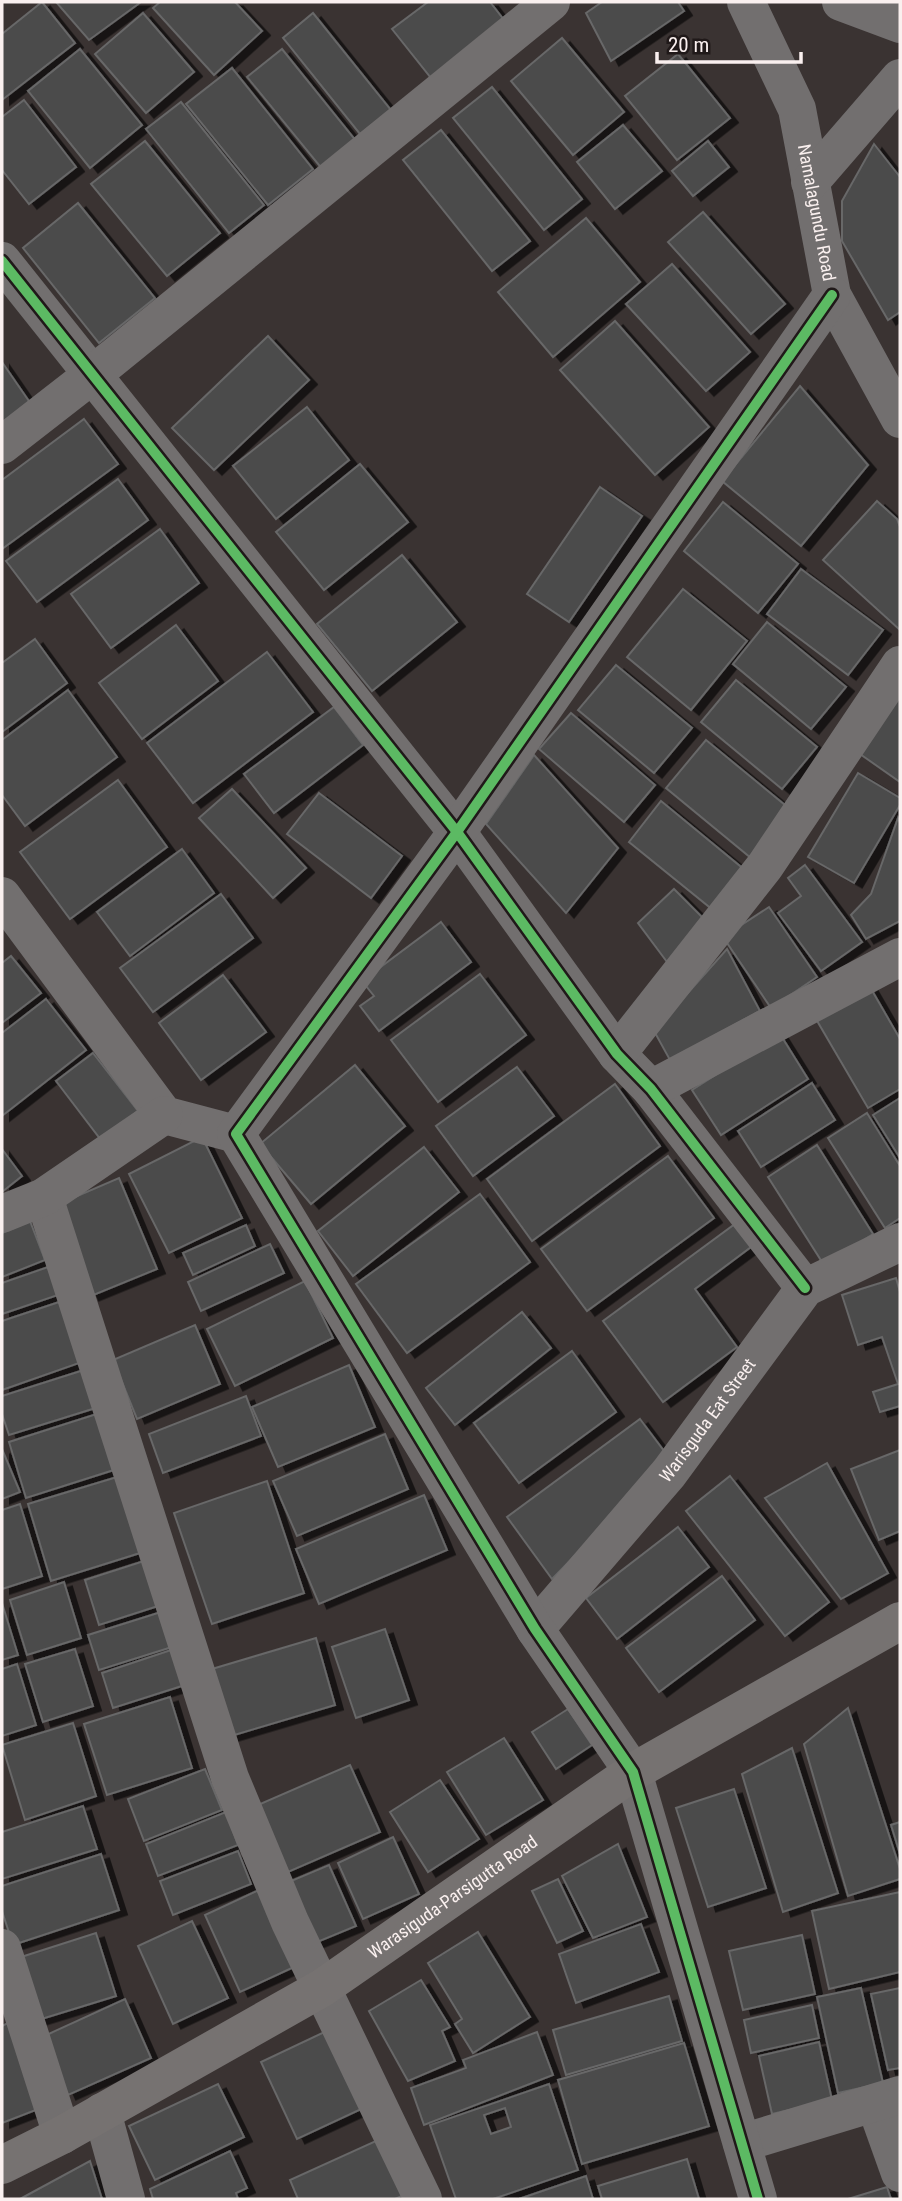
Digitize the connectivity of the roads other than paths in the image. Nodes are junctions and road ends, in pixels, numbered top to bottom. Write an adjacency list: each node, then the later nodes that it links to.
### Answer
1 (551, 2): 9 (street)
2 (746, 2): 6 (street, Namalagundu Road)
3 (841, 2): 4 (street)
4 (900, 24)
5 (900, 78): 6 (street)
6 (810, 182): 8 (street, Namalagundu Road)
7 (2, 261): 9 (street)
8 (832, 295): 10 (street, Namalagundu Road); 13 (street)
9 (92, 375): 11 (street); 13 (street)
10 (900, 419)
11 (2, 445)
12 (900, 665): 16 (street)
13 (457, 832): 16 (street); 19 (street)
14 (2, 896): 18 (street)
15 (900, 957): 17 (street)
16 (617, 1054): 17 (street)
17 (650, 1089): 23 (street)
18 (163, 1115): 19 (street); 20 (street)
19 (236, 1133): 25 (street)
20 (44, 1197): 21 (street); 28 (street)
21 (2, 1214)
22 (900, 1242): 23 (street, Warisguda Eat Street)
23 (805, 1288): 25 (street, Warisguda Eat Street)
24 (900, 1621): 26 (street, Warasiguda-Parsigutta Road)
25 (535, 1629): 26 (street)
26 (633, 1772): 28 (street, Warasiguda-Parsigutta Road); 32 (street)
27 (2, 1948): 31 (street)
28 (322, 1988): 30 (street, Warasiguda-Parsigutta Road); 36 (street)
29 (888, 2099): 32 (street); 34 (street)
30 (102, 2112): 31 (street, Warasiguda-Parsigutta Road); 35 (street)
31 (62, 2135): 33 (street, Warasiguda-Parsigutta Road)
32 (743, 2143): 37 (street)
33 (2, 2165)
34 (900, 2173)
35 (126, 2199)
36 (423, 2199)
37 (758, 2199)

